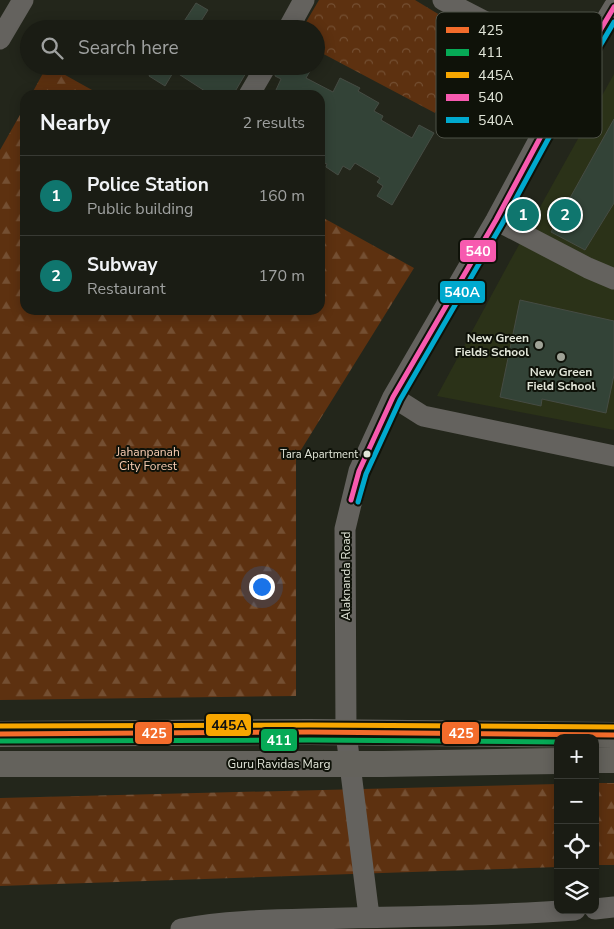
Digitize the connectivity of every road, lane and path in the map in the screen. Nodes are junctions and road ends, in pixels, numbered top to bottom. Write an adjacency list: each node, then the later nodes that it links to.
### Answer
1 (304, 0): 6 (street)
2 (443, 0): 5 (street)
3 (614, 7): 7 (street, Alaknanda Road)
4 (12, 9): 8 (street)
5 (466, 12)
6 (293, 20)
7 (602, 27)
8 (0, 39)
9 (261, 75): 10 (street)
10 (252, 90)
11 (540, 138): 12 (street, Alaknanda Road)
12 (496, 220): 13 (street); 14 (street, Alaknanda Road)
13 (614, 279)
14 (393, 397): 15 (street); 16 (street, Alaknanda Road)
15 (614, 456)
16 (346, 733): 17 (main road); 18 (main road); 23 (street, Alaknanda Road)
17 (0, 734)
18 (614, 734)
19 (599, 760): 20 (main road)
20 (614, 760)
21 (554, 761): 23 (main road, Guru Ravidas Marg)
22 (0, 764): 23 (main road, Guru Ravidas Marg)
23 (350, 764): 27 (street, Alaknanda Road)
24 (614, 907): 25 (street)
25 (599, 909)
26 (563, 914): 28 (street)
27 (359, 921): 30 (street); 31 (street)
28 (542, 921): 29 (street)
29 (483, 922): 30 (street)
30 (416, 923)
31 (283, 924): 32 (street)
32 (204, 927): 33 (street)
33 (181, 929)

